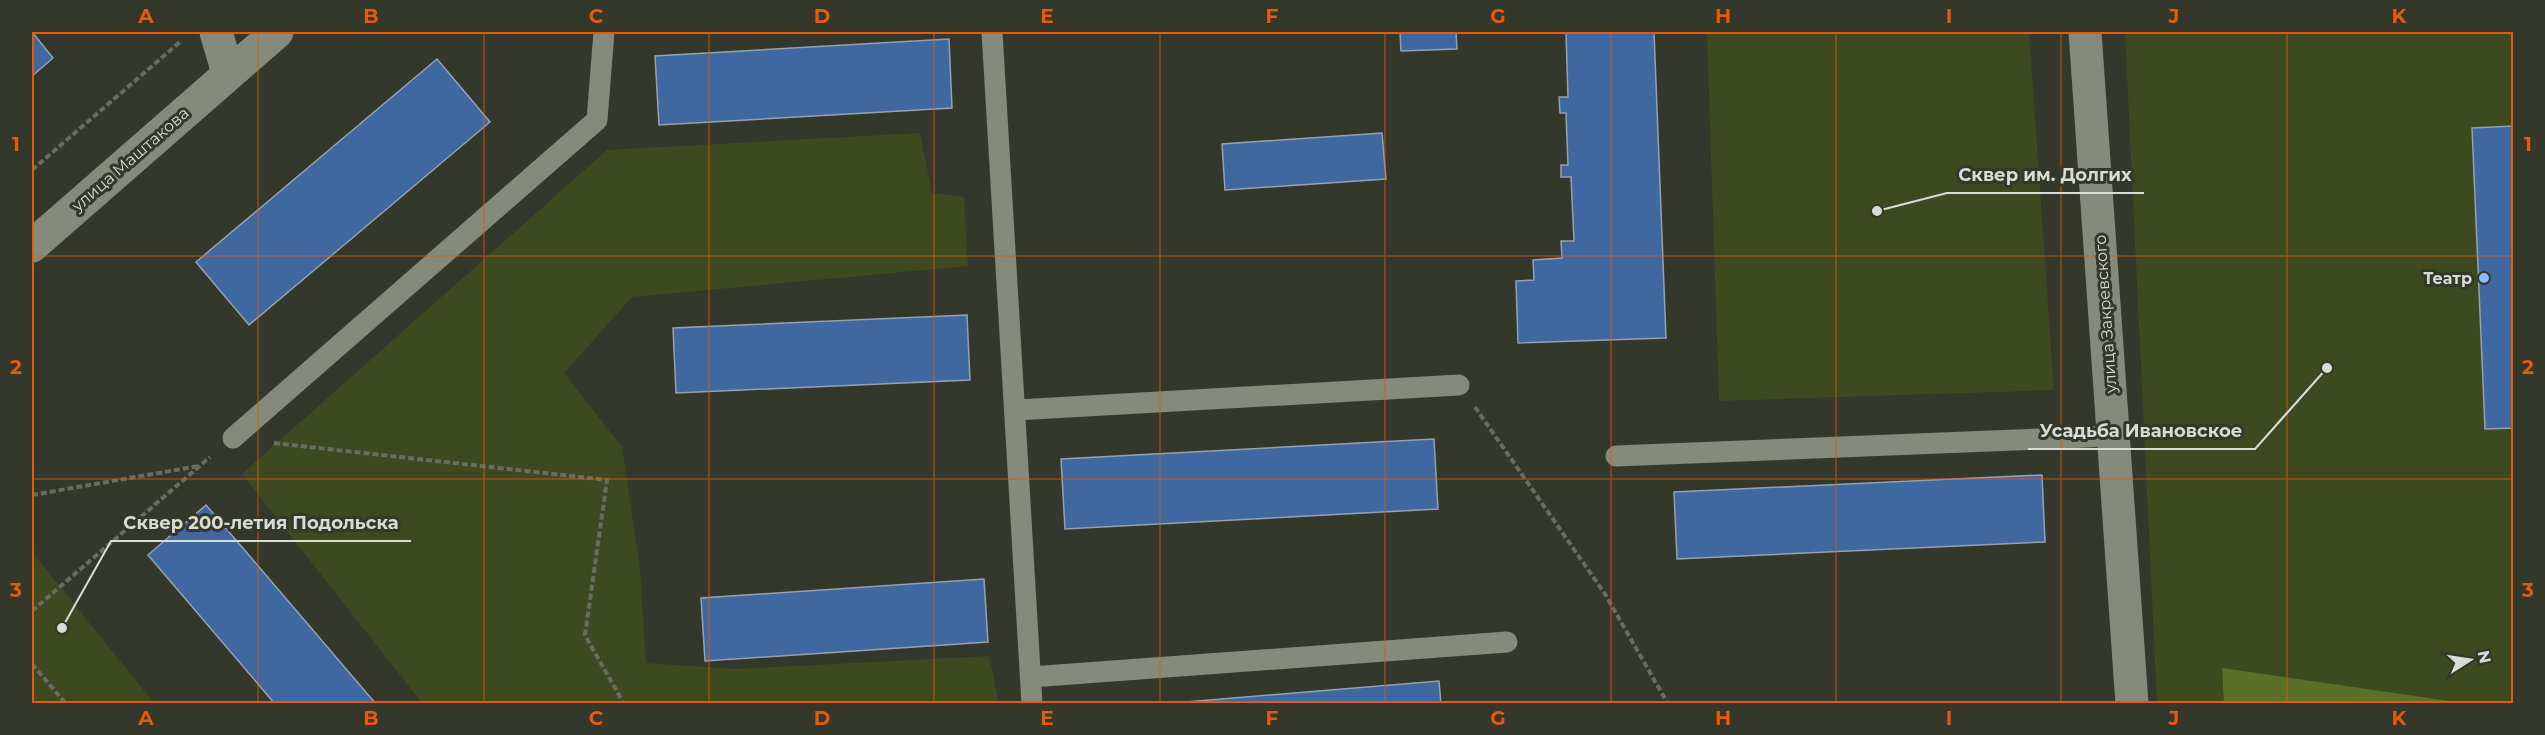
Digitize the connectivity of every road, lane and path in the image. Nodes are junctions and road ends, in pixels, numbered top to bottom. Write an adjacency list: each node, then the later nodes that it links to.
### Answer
1 (277, 32): 6 (street, улица Маштакова)
2 (604, 32): 12 (lane)
3 (992, 32): 10 (lane)
4 (2085, 32): 11 (street, улица Закревского)
5 (202, 33): 6 (street); 7 (path)
6 (228, 73): 8 (street, улица Маштакова)
7 (32, 170)
8 (32, 246)
9 (1459, 385): 10 (lane); 22 (path)
10 (1015, 410): 18 (lane)
11 (2113, 436): 13 (lane); 23 (street, улица Закревского)
12 (233, 438): 20 (path)
13 (1616, 456)
14 (32, 495): 15 (path)
15 (32, 611)
16 (1507, 642): 18 (lane)
17 (32, 664): 19 (path)
18 (1031, 676): 21 (lane)
19 (66, 704)
20 (624, 704)
21 (1032, 704)
22 (1668, 704)
23 (2132, 704)

